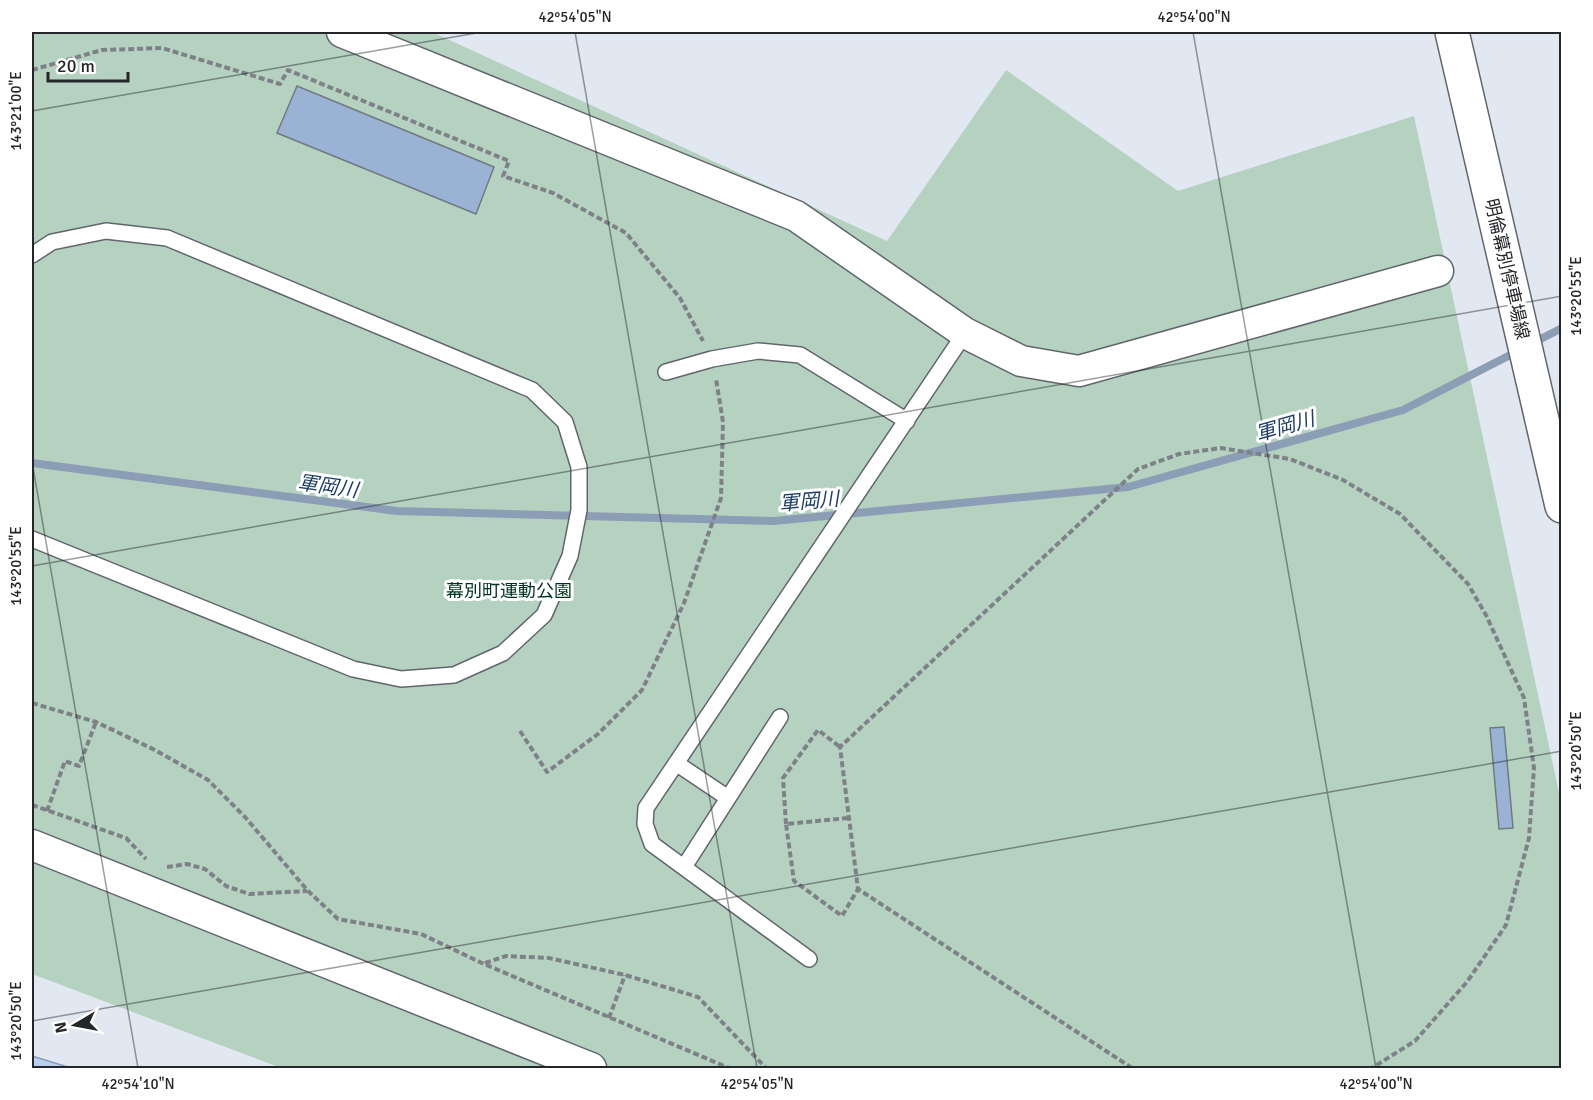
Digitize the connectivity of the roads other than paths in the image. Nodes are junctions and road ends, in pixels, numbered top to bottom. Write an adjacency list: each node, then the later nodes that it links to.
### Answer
1 (342, 32): 5 (street)
2 (1452, 32): 8 (main road, 明倫幕別停車場線)
3 (32, 255): 9 (lane)
4 (1438, 271): 5 (street)
5 (965, 333): 7 (lane)
6 (666, 372): 7 (lane)
7 (906, 421): 11 (lane)
8 (1562, 506)
9 (32, 539)
10 (780, 717): 12 (lane)
11 (676, 763): 12 (lane); 14 (lane)
12 (728, 798): 14 (lane)
13 (32, 845): 16 (street)
14 (684, 867): 15 (lane)
15 (809, 959)
16 (591, 1068)

